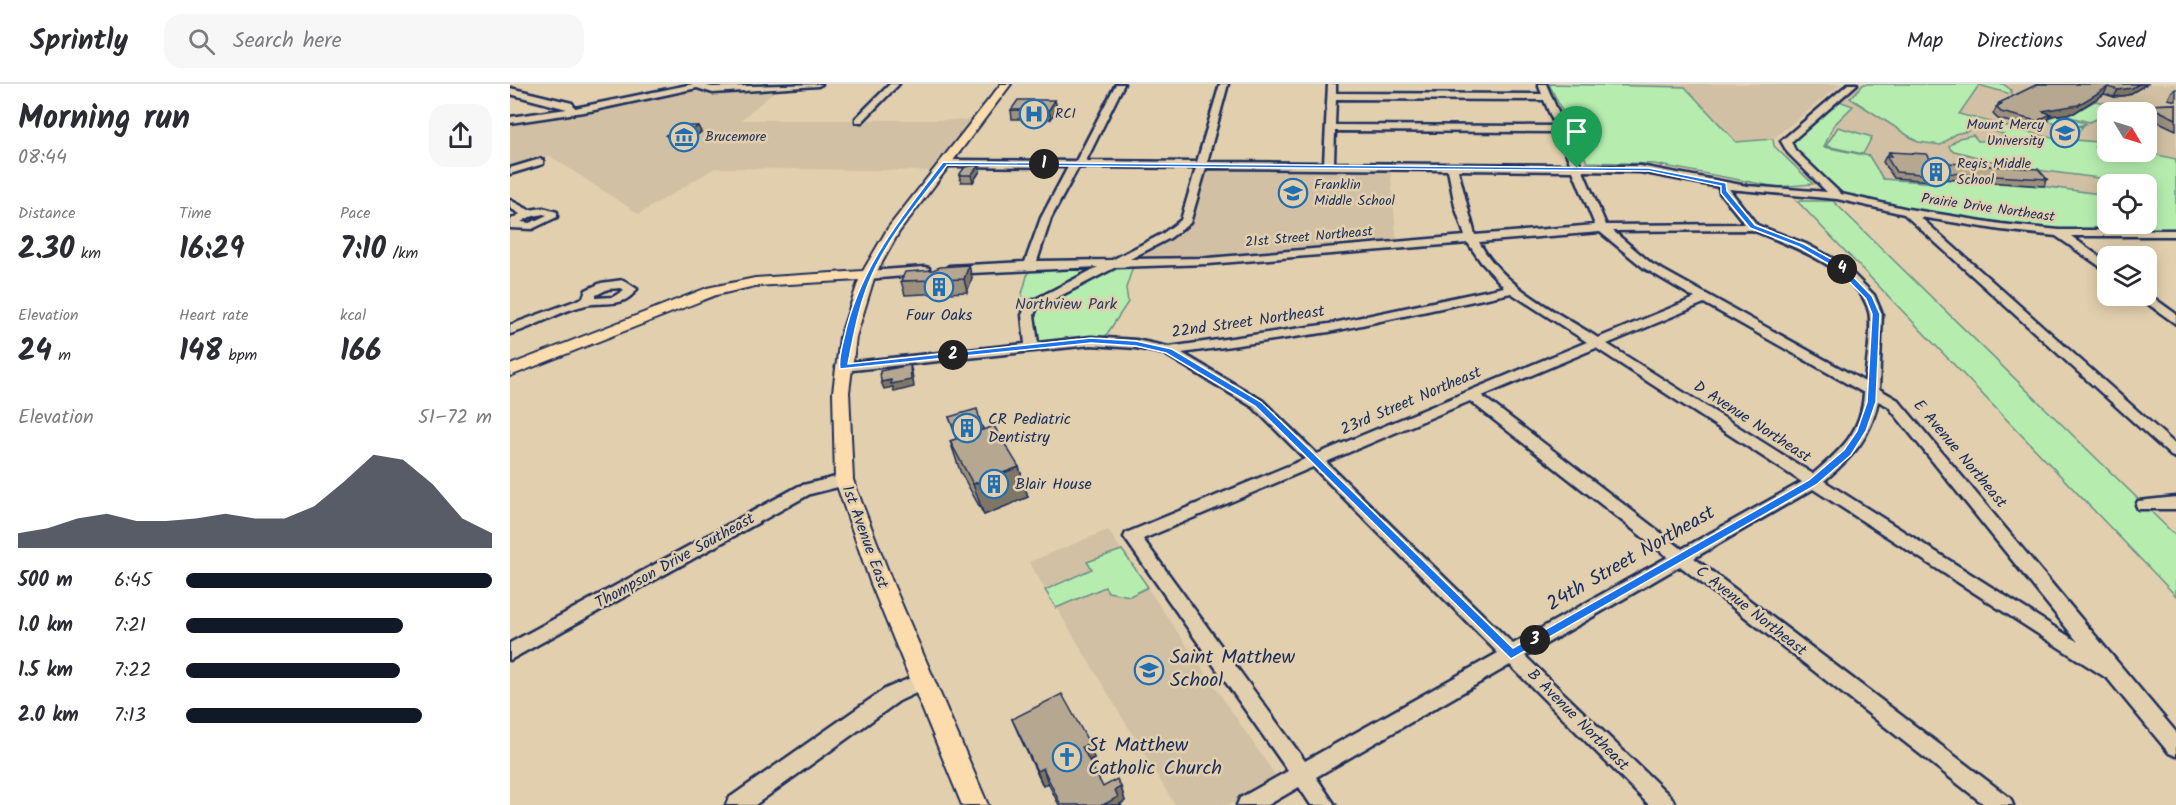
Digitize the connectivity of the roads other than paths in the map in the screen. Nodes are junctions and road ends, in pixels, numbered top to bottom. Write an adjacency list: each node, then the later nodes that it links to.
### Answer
1 (818, 84): 9 (street)
2 (895, 84): 15 (street)
3 (1006, 84): 19 (main road, 1st Avenue East)
4 (1120, 84): 20 (street)
5 (1224, 84): 21 (street)
6 (1332, 84): 11 (street)
7 (1542, 84): 12 (street, E Avenue Northeast)
8 (1853, 84): 27 (street)
9 (702, 85): 13 (street)
10 (510, 91): 13 (street)
11 (1331, 96): 12 (street); 16 (street)
12 (1547, 97): 17 (street, E Avenue Northeast)
13 (572, 111): 14 (street)
14 (510, 120)
15 (859, 120)
16 (1330, 128): 17 (street); 22 (street)
17 (1561, 129): 24 (street, E Avenue Northeast)
18 (540, 162): 25 (street)
19 (945, 163): 20 (street, Prairie Drive Northeast); 40 (main road, 1st Avenue East)
20 (1077, 164): 21 (street, Prairie Drive Northeast); 39 (street)
21 (1201, 165): 22 (street, Prairie Drive Northeast); 38 (street)
22 (1329, 167): 23 (street, Prairie Drive Northeast)
23 (1452, 167): 24 (street, Prairie Drive Northeast); 36 (street, D Avenue Northeast)
24 (1577, 168): 26 (street, Prairie Drive Northeast); 33 (street, E Avenue Northeast)
25 (510, 171)
26 (1724, 184): 27 (street, Prairie Drive Northeast); 32 (street)
27 (1838, 196): 29 (street, Prairie Drive Northeast)
28 (510, 203): 30 (street)
29 (1908, 212): 34 (street, Prairie Drive Northeast); 54 (street)
30 (527, 214): 31 (street); 31 (street)
31 (511, 226)
32 (1753, 227): 33 (street, 21st Street Northeast); 52 (street, 24th Street Northeast)
33 (1602, 228): 36 (street, 21st Street Northeast); 42 (street, E Avenue Northeast)
34 (2059, 232): 35 (street, Prairie Drive Northeast); 37 (street)
35 (2176, 233)
36 (1469, 237): 38 (street, 21st Street Northeast); 41 (street, D Avenue Northeast)
37 (2097, 261)
38 (1113, 263): 39 (street, 21st Street Northeast); 48 (street)
39 (1030, 265): 40 (street, 21st Street Northeast)
40 (868, 274): 50 (main road, 1st Avenue East); 51 (main road)
41 (1513, 289): 47 (street, D Avenue Northeast); 49 (street, 22nd Street Northeast)
42 (1705, 298): 47 (street, 23rd Street Northeast); 52 (street, E Avenue Northeast)
43 (589, 301): 46 (street)
44 (2157, 306): 45 (street)
45 (2176, 320)
46 (510, 330)
47 (1595, 344): 53 (street, 23rd Street Northeast); 57 (street, D Avenue Northeast)
48 (1032, 346): 49 (street, 22nd Street Northeast); 50 (street, 22nd Street Northeast)
49 (1169, 351): 55 (street, B Avenue Northeast)
50 (843, 367): 56 (main road, 1st Avenue East)
51 (510, 371)
52 (1873, 390): 57 (street, 24th Street Northeast); 63 (street, E Avenue Northeast)
53 (1471, 395): 55 (street, 23rd Street Northeast); 60 (street, C Avenue Northeast)
54 (2176, 453)
55 (1316, 460): 62 (street, B Avenue Northeast); 66 (street, 23rd Street Northeast)
56 (844, 480): 61 (street, Thompson Drive Southeast); 64 (main road, 1st Avenue East)
57 (1813, 482): 60 (street, 24th Street Northeast); 63 (street, D Avenue Northeast)
58 (2176, 503): 59 (street)
59 (2144, 505)
60 (1681, 557): 62 (street, 24th Street Northeast); 72 (street, C Avenue Northeast)
61 (510, 652)
62 (1511, 654): 66 (street, 24th Street Northeast); 71 (street, B Avenue Northeast)
63 (2121, 679): 65 (street, E Avenue Northeast)
64 (922, 681): 67 (street); 68 (main road, 1st Avenue East)
65 (2176, 747)
66 (1302, 774): 69 (street, 24th Street Northeast); 70 (street)
67 (737, 805)
68 (975, 805)
69 (1248, 805)
70 (1324, 805)
71 (1664, 805)
72 (2002, 805)

